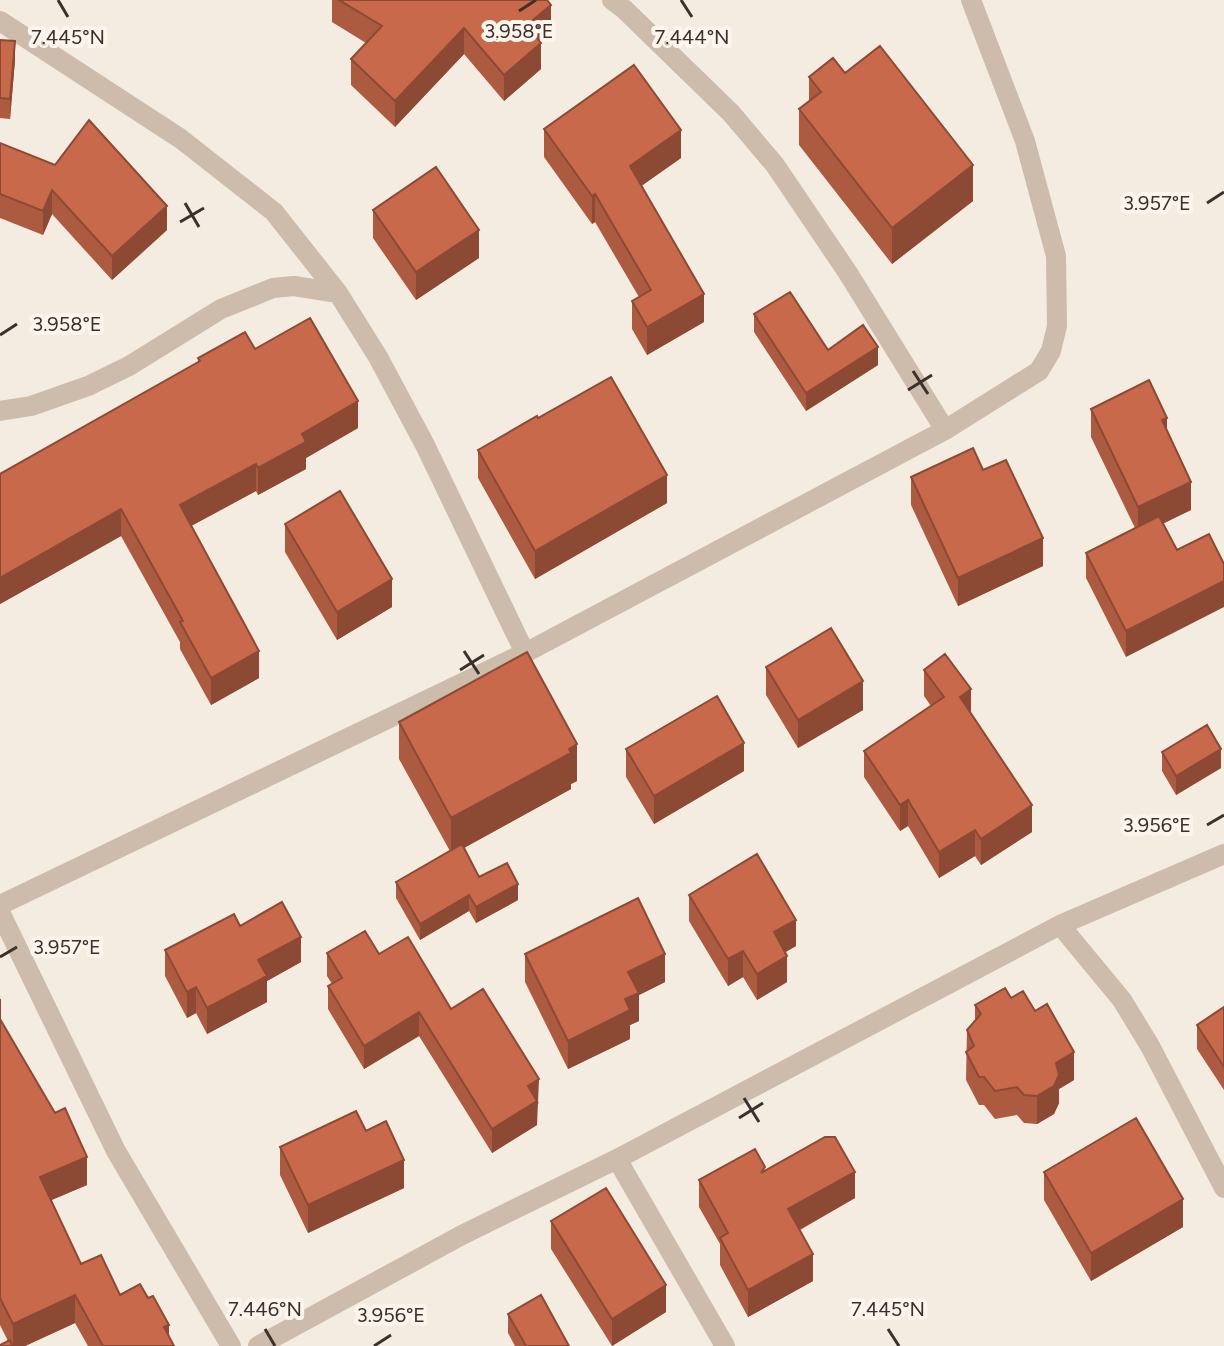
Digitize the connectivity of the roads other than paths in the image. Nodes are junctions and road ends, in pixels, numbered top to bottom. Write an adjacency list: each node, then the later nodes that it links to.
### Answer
1 (612, 0): 6 (street)
2 (971, 0): 6 (street)
3 (0, 21): 4 (street)
4 (338, 293): 5 (street); 7 (street)
5 (0, 411)
6 (945, 430): 7 (street)
7 (525, 653): 9 (street)
8 (1224, 854): 11 (street)
9 (0, 905)
10 (0, 912): 14 (street)
11 (1060, 925): 12 (street); 13 (street)
12 (617, 1159): 15 (street); 16 (street)
13 (1224, 1188)
14 (231, 1346)
15 (258, 1346)
16 (725, 1346)

